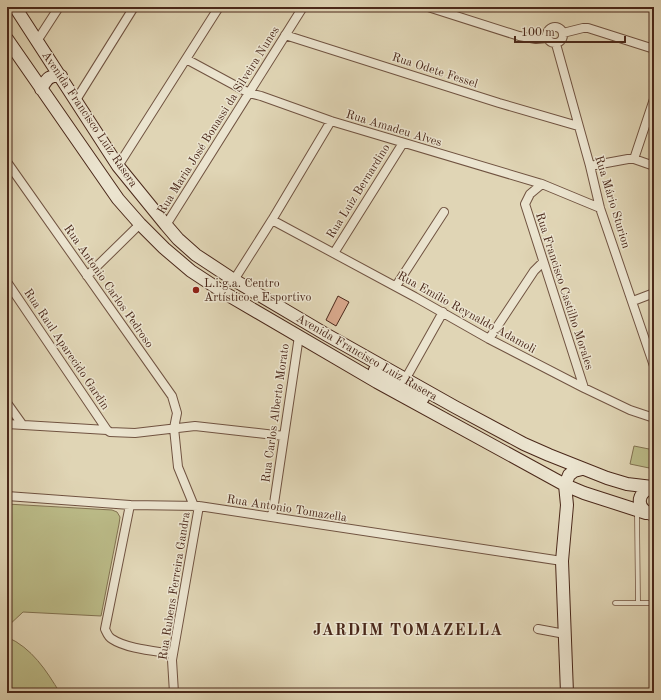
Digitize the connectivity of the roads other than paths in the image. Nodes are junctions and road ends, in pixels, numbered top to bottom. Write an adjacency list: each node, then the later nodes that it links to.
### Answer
1 (15, 7): 11 (street, Avenida Francisco Luiz Rasera)
2 (59, 7): 11 (street)
3 (134, 7): 21 (street)
4 (219, 7): 14 (street)
5 (303, 7): 8 (street, Rua Maria José Bonassi da Silveira Nunes)
6 (428, 7): 9 (street)
7 (563, 33): 9 (street); 12 (street); 13 (street)
8 (285, 35): 19 (street, Rua Maria José Bonassi da Silveira Nunes); 23 (street, Rua Odete Fessel)
9 (547, 38): 12 (street)
10 (7, 39): 16 (street, Avenida Francisco Luiz Rasera)
11 (37, 41): 15 (street, Avenida Francisco Luiz Rasera)
12 (556, 44): 23 (street, Rua Mário Sturion)
13 (654, 48)
14 (186, 59): 19 (street, Rua Amadeu Alves); 27 (street)
15 (51, 62): 16 (street); 17 (street, Avenida Francisco Luiz Rasera)
16 (31, 74): 18 (street, Avenida Francisco Luiz Rasera)
17 (61, 76): 18 (street); 21 (street, Avenida Francisco Luiz Rasera)
18 (41, 89): 34 (street, Avenida Francisco Luiz Rasera)
19 (249, 93): 22 (street, Rua Amadeu Alves); 35 (street, Rua Maria José Bonassi da Silveira Nunes)
20 (654, 99): 25 (street)
21 (76, 100): 27 (street, Avenida Francisco Luiz Rasera)
22 (331, 121): 24 (street, Rua Amadeu Alves); 33 (street)
23 (578, 126): 28 (street, Rua Mário Sturion)
24 (402, 143): 30 (street, Rua Amadeu Alves); 38 (street, Rua Luiz Bernardino)
25 (634, 159): 28 (street); 29 (street)
26 (7, 162): 42 (street, Rua Antonio Carlos Pedroso)
27 (118, 166): 35 (street, Avenida Francisco Luiz Rasera)
28 (590, 166): 31 (street, Rua Mário Sturion)
29 (654, 166)
30 (542, 184): 31 (street, Rua Amadeu Alves); 40 (street, Rua Francisco Castilho Morales)
31 (600, 208): 47 (street, Rua Mário Sturion)
32 (444, 212): 45 (street)
33 (272, 220): 38 (street, Rua Emílio Reynaldo Adamoli); 43 (street)
34 (140, 224): 37 (street, Avenida Francisco Luiz Rasera); 42 (street)
35 (166, 225): 36 (street, Avenida Francisco Luiz Rasera)
36 (178, 239): 37 (street); 39 (street, Avenida Francisco Luiz Rasera)
37 (164, 248): 41 (street, Avenida Francisco Luiz Rasera)
38 (334, 253): 45 (street, Rua Emílio Reynaldo Adamoli)
39 (196, 255): 41 (street); 43 (street, Avenida Francisco Luiz Rasera)
40 (543, 262): 51 (street); 54 (street, Rua Francisco Castilho Morales)
41 (191, 271): 50 (street, Avenida Francisco Luiz Rasera)
42 (87, 276): 59 (street, Rua Antonio Carlos Pedroso)
43 (234, 280): 49 (street, Avenida Francisco Luiz Rasera)
44 (7, 282): 60 (street, Rua Raul Aparecido Gardin)
45 (396, 286): 48 (street, Rua Emílio Reynaldo Adamoli)
46 (654, 293): 47 (street)
47 (633, 301): 52 (street, Rua Mário Sturion)
48 (443, 312): 51 (street, Rua Emílio Reynaldo Adamoli); 53 (street)
49 (327, 335): 53 (street, Avenida Francisco Luiz Rasera); 62 (street)
50 (299, 336): 61 (street, Rua Carlos Alberto Morato); 64 (street, Avenida Francisco Luiz Rasera)
51 (489, 339): 54 (street, Rua Emílio Reynaldo Adamoli)
52 (654, 366)
53 (406, 378): 62 (street, Avenida Francisco Luiz Rasera)
54 (584, 388): 56 (street, Rua Emílio Reynaldo Adamoli)
55 (7, 403): 58 (street)
56 (654, 418)
57 (7, 424): 58 (street)
58 (22, 424): 60 (street)
59 (174, 428): 60 (street); 61 (street); 70 (street, Rua Antonio Carlos Pedroso)
60 (107, 430)
61 (284, 436): 72 (street, Rua Carlos Alberto Morato)
62 (524, 444): 63 (street, Avenida Francisco Luiz Rasera)
63 (582, 469): 64 (street); 65 (street, Avenida Francisco Luiz Rasera)
64 (565, 485): 66 (street, Avenida Francisco Luiz Rasera); 69 (street)
65 (653, 487): 71 (street)
66 (584, 493): 69 (street); 71 (street, Avenida Francisco Luiz Rasera)
67 (7, 496): 68 (street, Rua Antonio Tomazella)
68 (130, 505): 70 (street, Rua Antonio Tomazella); 79 (street)
69 (567, 505): 73 (street)
70 (196, 506): 72 (street, Rua Antonio Tomazella); 79 (street, Rua Rubens Ferreira Gandra)
71 (646, 513): 75 (lane)
72 (272, 517): 73 (street, Rua Antonio Tomazella)
73 (562, 561): 78 (street)
74 (615, 603): 75 (lane)
75 (638, 603): 76 (lane)
76 (654, 603)
77 (538, 629): 78 (street)
78 (565, 634): 81 (street)
79 (173, 654): 80 (street, Rua Rubens Ferreira Gandra)
80 (174, 693)
81 (567, 693)

